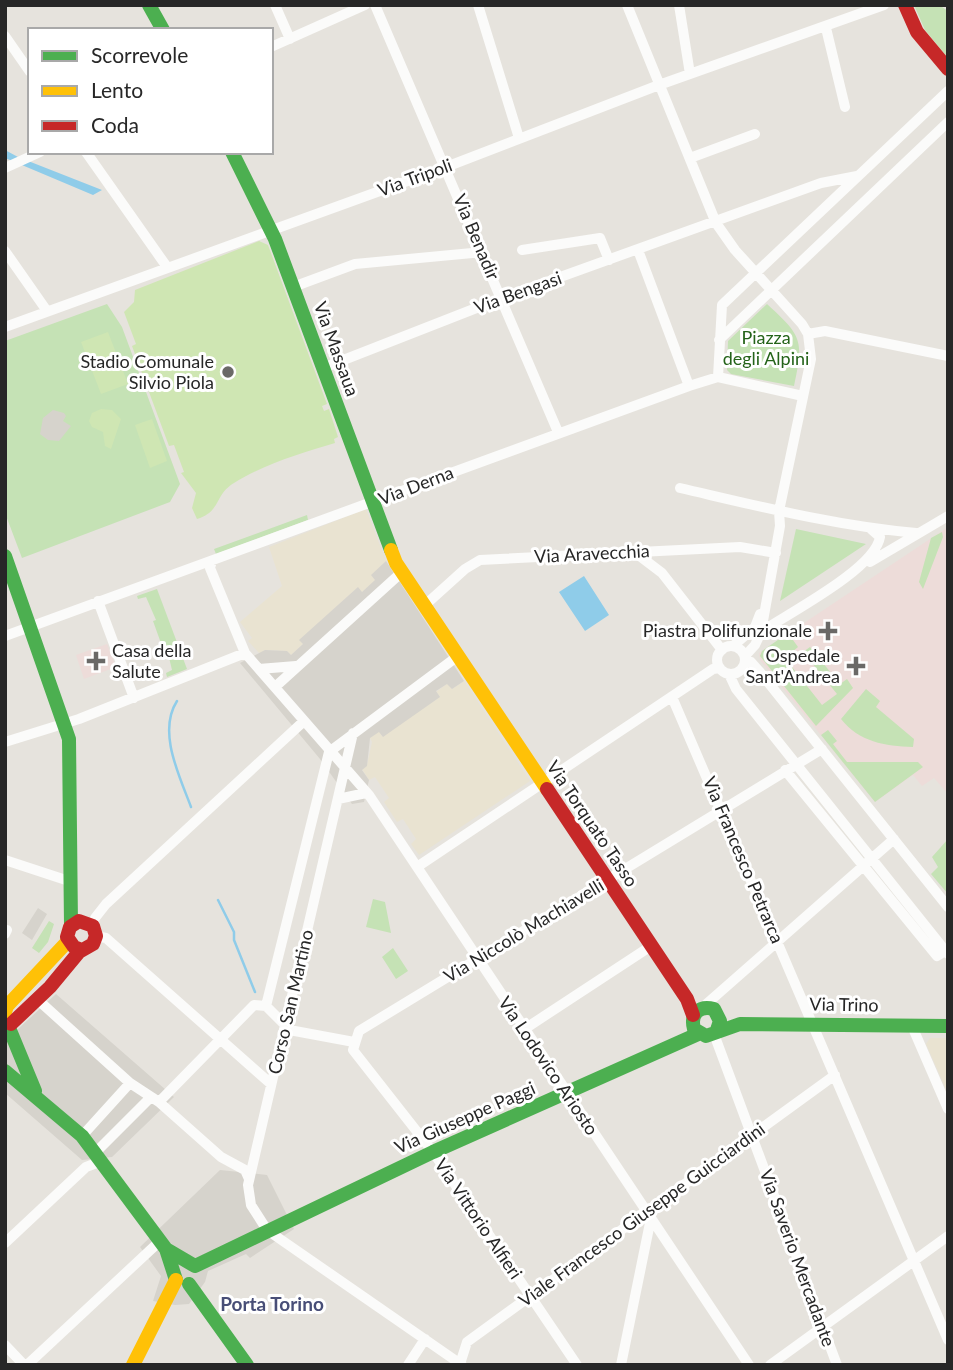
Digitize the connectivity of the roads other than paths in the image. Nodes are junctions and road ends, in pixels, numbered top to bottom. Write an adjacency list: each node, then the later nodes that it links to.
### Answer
1 (149, 5): 10 (main road)
2 (275, 5): 13 (street)
3 (365, 5): 13 (street)
4 (375, 5): 29 (street, Via Benadir)
5 (478, 5): 23 (street)
6 (627, 5): 18 (street)
7 (679, 5): 17 (street)
8 (884, 5): 11 (street, Via Tripoli)
9 (904, 9): 16 (main road)
10 (162, 28)
11 (825, 28): 17 (street, Via Tripoli); 20 (street)
12 (5, 36): 15 (street)
13 (290, 39): 14 (street)
14 (273, 46)
15 (28, 69)
16 (948, 69)
17 (690, 74): 18 (street, Via Tripoli)
18 (659, 85): 23 (street, Via Tripoli); 27 (street)
19 (948, 91): 30 (street)
20 (845, 107)
21 (948, 122): 41 (street)
22 (755, 134): 27 (street)
23 (519, 138): 29 (street, Via Tripoli)
24 (36, 154): 28 (street)
25 (87, 154): 38 (street)
26 (233, 154): 32 (main road, Via Massaua)
27 (690, 158): 31 (street)
28 (10, 166)
29 (446, 167): 32 (street, Via Tripoli); 36 (street, Via Benadir)
30 (858, 176): 31 (street, Via Bengasi); 39 (street)
31 (716, 222): 34 (street, Via Bengasi); 39 (street)
32 (271, 230): 38 (street, Via Tripoli); 40 (main road, Via Massaua)
33 (522, 250): 37 (street)
34 (638, 250): 37 (street, Via Bengasi); 50 (street)
35 (5, 251): 43 (street)
36 (483, 252): 40 (street); 42 (street, Via Benadir)
37 (609, 260): 42 (street, Via Bengasi)
38 (167, 267): 43 (street, Via Tripoli)
39 (756, 273): 41 (street); 46 (street)
40 (293, 288): 48 (main road, Via Massaua)
41 (772, 289): 45 (street); 46 (street)
42 (502, 298): 48 (street, Via Bengasi); 52 (street, Via Benadir)
43 (47, 312): 44 (street, Via Tripoli)
44 (5, 327)
45 (808, 334): 47 (street); 51 (street)
46 (719, 340): 49 (street)
47 (948, 356)
48 (323, 368): 54 (main road, Via Massaua)
49 (718, 377): 50 (street, Via Derna); 51 (street, Via Derna)
50 (689, 386): 52 (street, Via Derna)
51 (803, 396): 55 (street)
52 (558, 432): 54 (street, Via Derna)
53 (680, 488): 55 (street)
54 (373, 502): 62 (street, Via Derna); 63 (main road, Via Massaua)
55 (779, 512): 57 (street); 59 (street)
56 (948, 516): 58 (street)
57 (871, 529): 58 (street); 64 (street)
58 (916, 533): 64 (street)
59 (776, 553): 60 (street, Via Aravecchia); 66 (street)
60 (637, 554): 67 (street, Via Aravecchia); 72 (street)
61 (5, 556): 68 (main road)
62 (212, 561): 65 (street, Via Derna); 73 (street, Via Lodovico Ariosto)
63 (399, 567): 67 (main road, Via Massaua); 76 (street)
64 (859, 567): 69 (street)
65 (98, 601): 68 (street, Via Derna); 81 (street)
66 (764, 604): 69 (street); 71 (street)
67 (424, 606): 74 (main road, Via Torquato Tasso)
68 (32, 625): 70 (street, Via Derna); 83 (main road)
69 (761, 632): 75 (street)
70 (5, 636)
71 (733, 646): 72 (street); 75 (street)
72 (722, 650): 78 (street)
73 (245, 653): 77 (street, Via Lodovico Ariosto); 81 (street)
74 (457, 656): 84 (street); 91 (main road, Via Torquato Tasso)
75 (745, 659): 78 (street); 86 (street)
76 (296, 666): 77 (street); 79 (street)
77 (259, 669): 79 (street, Via Lodovico Ariosto)
78 (724, 671): 80 (street); 88 (street)
79 (275, 687): 82 (street, Via Lodovico Ariosto)
80 (672, 697): 91 (street); 94 (street, Via Francesco Petrarca)
81 (134, 698): 83 (street)
82 (304, 720): 87 (street, Via Lodovico Ariosto); 103 (street)
83 (66, 724): 85 (street); 101 (main road)
84 (353, 733): 87 (street); 89 (street, Corso San Martino)
85 (5, 742)
86 (822, 749): 88 (street, Via Niccolò Machiavelli); 95 (street)
87 (329, 752): 89 (street, Via Lodovico Ariosto); 112 (street, Corso San Martino)
88 (796, 764): 90 (street, Via Niccolò Machiavelli); 96 (street)
89 (345, 770): 92 (street, Via Lodovico Ariosto); 93 (street, Corso San Martino)
90 (785, 770): 94 (street, Via Niccolò Machiavelli); 98 (street)
91 (542, 785): 99 (street); 100 (main road, Via Torquato Tasso)
92 (366, 793): 93 (street); 99 (street, Via Lodovico Ariosto)
93 (338, 799): 119 (street, Corso San Martino)
94 (722, 810): 100 (street, Via Niccolò Machiavelli); 104 (street, Via Francesco Petrarca)
95 (894, 839): 96 (street); 102 (street)
96 (871, 858): 98 (street); 108 (street)
97 (5, 860): 101 (street)
98 (862, 865): 104 (street); 108 (street)
99 (417, 867): 109 (street, Via Lodovico Ariosto)
100 (607, 881): 106 (main road, Via Torquato Tasso); 109 (street, Via Niccolò Machiavelli)
101 (72, 888): 103 (main road)
102 (948, 907)
103 (85, 927): 105 (main road); 107 (main road); 121 (street)
104 (777, 939): 110 (street); 116 (street, Via Francesco Petrarca)
105 (68, 941): 107 (main road); 114 (main road)
106 (651, 946): 113 (main road, Via Torquato Tasso); 120 (street)
107 (82, 950): 111 (main road)
108 (947, 953)
109 (478, 960): 120 (street, Via Lodovico Ariosto); 122 (street, Via Niccolò Machiavelli)
110 (723, 989): 113 (street); 115 (street)
111 (38, 1000): 114 (main road); 125 (street)
112 (266, 1006): 119 (street); 121 (street)
113 (697, 1017): 115 (main road); 115 (main road, Via Trino); 127 (main road, Via Giuseppe Paggi)
114 (7, 1022): 128 (main road)
115 (717, 1023): 116 (main road, Via Trino); 132 (street, Via Saverio Mercadante)
116 (814, 1024): 117 (main road, Via Trino); 124 (street, Via Francesco Petrarca)
117 (912, 1026): 118 (main road, Via Trino); 130 (street)
118 (948, 1026)
119 (284, 1027): 122 (street); 126 (street, Corso San Martino)
120 (523, 1030): 127 (street, Via Lodovico Ariosto)
121 (221, 1038): 126 (street); 129 (street)
122 (354, 1042): 133 (street, Via Vittorio Alfieri)
123 (5, 1071): 128 (main road)
124 (835, 1076): 132 (street, Viale Francesco Giuseppe Guicciardini); 141 (street, Via Francesco Petrarca)
125 (130, 1083): 129 (street); 131 (street)
126 (271, 1084): 135 (street, Corso San Martino)
127 (566, 1094): 133 (main road, Via Giuseppe Paggi); 136 (street, Via Lodovico Ariosto)
128 (38, 1095): 131 (main road)
129 (155, 1099): 134 (street); 135 (street)
130 (948, 1109)
131 (82, 1136): 134 (main road)
132 (752, 1136): 136 (street, Viale Francesco Giuseppe Guicciardini); 144 (street, Via Saverio Mercadante)
133 (433, 1152): 137 (main road, Via Giuseppe Paggi); 143 (street, Via Vittorio Alfieri)
134 (99, 1157): 139 (street); 140 (main road)
135 (249, 1180): 137 (street, Corso San Martino)
136 (649, 1214): 143 (street, Viale Francesco Giuseppe Guicciardini); 154 (street); 155 (street, Via Lodovico Ariosto)
137 (267, 1230): 142 (main road, Via Giuseppe Paggi); 145 (street)
138 (948, 1236): 141 (street)
139 (5, 1243)
140 (163, 1245): 142 (main road); 149 (street)
141 (914, 1260): 144 (street); 146 (street, Via Francesco Petrarca)
142 (184, 1272): 150 (main road); 151 (main road)
143 (531, 1296): 148 (street, Viale Francesco Giuseppe Guicciardini); 153 (street, Via Vittorio Alfieri)
144 (823, 1327): 156 (street); 157 (street, Via Saverio Mercadante)
145 (425, 1339): 148 (street); 152 (street)
146 (948, 1340)
147 (5, 1345): 149 (street)
148 (461, 1364)
149 (25, 1365)
150 (133, 1365)
151 (247, 1365)
152 (408, 1365)
153 (578, 1365)
154 (621, 1365)
155 (749, 1365)
156 (770, 1365)
157 (837, 1365)

